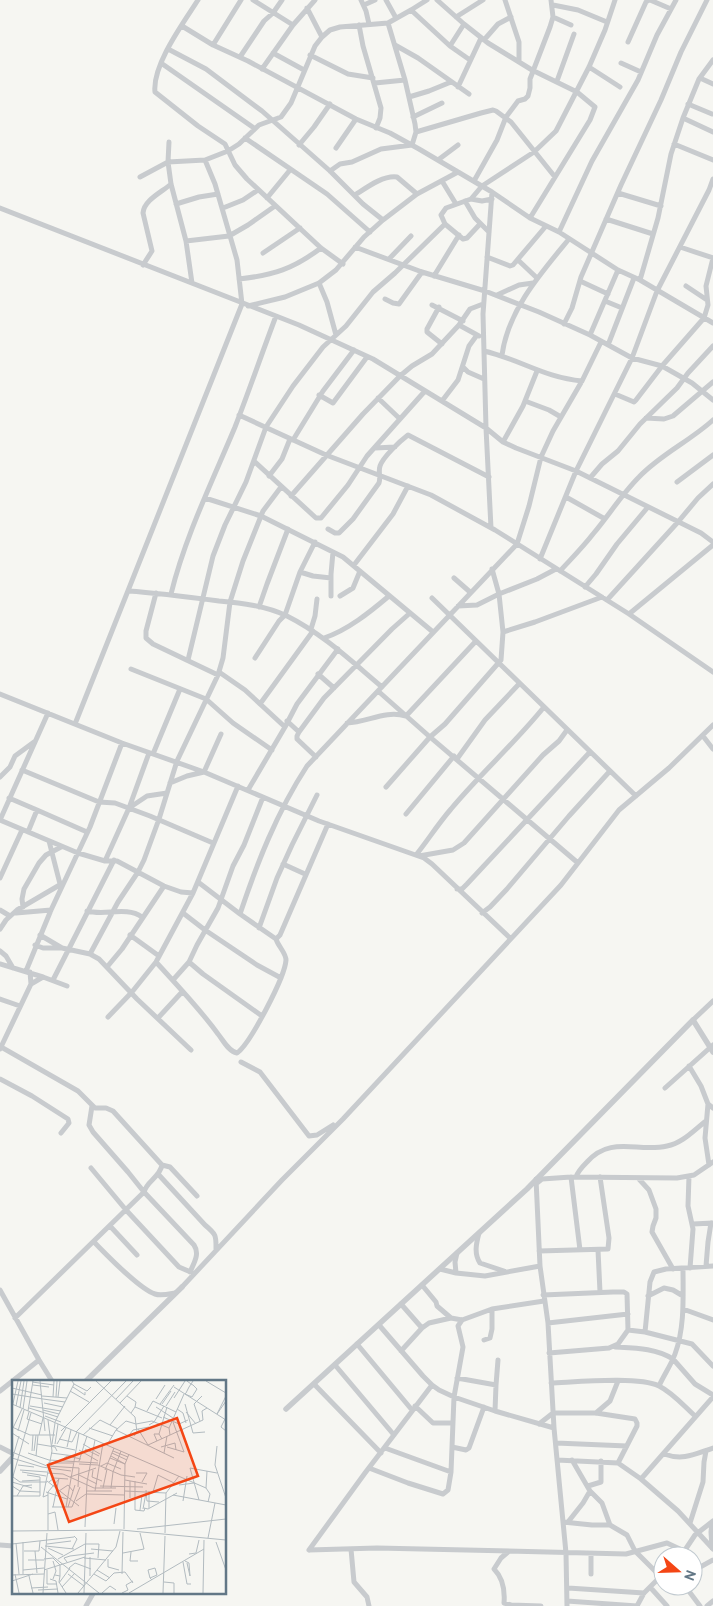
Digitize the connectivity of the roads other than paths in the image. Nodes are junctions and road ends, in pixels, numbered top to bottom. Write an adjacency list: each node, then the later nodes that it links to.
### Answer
1 (198, 0): 33 (street)
2 (241, 0): 38 (street)
3 (253, 0): 21 (street)
4 (282, 0): 21 (street)
5 (316, 0): 18 (street)
6 (375, 0): 16 (street)
7 (386, 0): 25 (street)
8 (427, 0): 20 (street)
9 (437, 0): 22 (street)
10 (483, 0): 22 (street)
11 (505, 0): 23 (street)
12 (615, 0): 26 (street)
13 (650, 0): 19 (street); 37 (street)
14 (676, 0): 19 (street)
15 (707, 0): 106 (street)
16 (362, 2): 28 (street)
17 (552, 3): 24 (street); 26 (street)
18 (307, 8): 30 (street); 35 (street)
19 (671, 9): 54 (street)
20 (411, 10): 25 (street); 40 (street)
21 (273, 13): 30 (street); 44 (street)
22 (456, 17): 29 (street)
23 (511, 17): 36 (street); 47 (street)
24 (552, 17): 32 (street); 53 (street)
25 (396, 18): 27 (street)
26 (607, 22): 50 (street)
27 (388, 23): 28 (street); 39 (street)
28 (370, 24): 31 (street)
29 (464, 24): 36 (street); 40 (street)
30 (293, 25): 42 (street)
31 (359, 25): 35 (street); 57 (street)
32 (571, 25)
33 (182, 26): 38 (street); 41 (street)
34 (574, 34): 58 (street)
35 (322, 37): 43 (street)
36 (482, 39): 45 (street); 47 (street)
37 (628, 42)
38 (213, 45): 44 (street)
39 (395, 45): 56 (street); 59 (street)
40 (450, 46): 45 (street)
41 (168, 48): 48 (street); 75 (street)
42 (273, 53): 51 (street); 52 (street)
43 (310, 55): 52 (street); 57 (street)
44 (240, 57): 51 (street)
45 (470, 60): 61 (street)
46 (713, 60): 55 (street)
47 (519, 61): 53 (street)
48 (161, 63): 76 (street); 87 (street)
49 (620, 63): 54 (street)
50 (589, 67): 62 (street); 64 (street)
51 (262, 69): 63 (street)
52 (304, 70): 63 (street)
53 (532, 70): 58 (street); 72 (street)
54 (641, 72): 130 (street)
55 (700, 78): 60 (street); 69 (street)
56 (405, 80): 57 (street); 66 (street)
57 (374, 81): 77 (street)
58 (556, 81): 64 (street)
59 (451, 82): 61 (street); 66 (street)
60 (713, 84)
61 (458, 87): 65 (street)
62 (620, 87)
63 (298, 88): 68 (street); 75 (street)
64 (577, 92): 88 (street); 97 (street)
65 (469, 94)
66 (409, 97): 71 (street)
67 (442, 103): 71 (street)
68 (330, 104): 74 (street); 83 (street)
69 (688, 104): 70 (street); 73 (street)
70 (712, 114)
71 (413, 116): 78 (street)
72 (506, 117): 78 (street); 88 (street); 100 (street)
73 (682, 118): 79 (street); 82 (street)
74 (356, 119): 77 (street); 86 (street)
75 (272, 120): 76 (street); 83 (street)
76 (254, 128): 80 (street)
77 (376, 128): 85 (street)
78 (416, 132): 85 (street)
79 (713, 132)
80 (245, 138): 87 (street); 93 (street)
81 (169, 142): 92 (street)
82 (674, 144): 91 (street); 118 (street)
83 (299, 145): 94 (street)
84 (458, 145): 90 (street)
85 (412, 146): 90 (street); 94 (street)
86 (336, 148)
87 (228, 151): 89 (street); 103 (street)
88 (534, 152): 97 (street); 102 (street)
89 (205, 160): 92 (street); 109 (street)
90 (438, 160): 95 (street)
91 (713, 160)
92 (168, 162): 96 (street); 101 (street)
93 (290, 170): 110 (street); 128 (street)
94 (330, 171): 108 (street)
95 (458, 172): 99 (street); 100 (street)
96 (140, 177)
97 (555, 177): 121 (street)
98 (713, 179): 104 (street)
99 (442, 181): 107 (street); 116 (street)
100 (474, 181): 102 (street)
101 (171, 184): 114 (street); 146 (street)
102 (482, 186): 105 (street); 111 (street)
103 (258, 190): 110 (street); 115 (street)
104 (711, 191): 138 (street)
105 (492, 192): 112 (street); 121 (street)
106 (618, 193): 118 (street); 122 (street)
107 (417, 194): 108 (street); 123 (street)
108 (355, 195): 123 (street)
109 (219, 196): 114 (street); 115 (street); 120 (street)
110 (266, 198): 117 (street)
111 (471, 199): 112 (street); 113 (street)
112 (492, 199): 129 (street)
113 (464, 201): 116 (street); 125 (street)
114 (176, 204): 136 (street)
115 (234, 204): 120 (street)
116 (456, 204): 124 (street)
117 (275, 206): 127 (street); 132 (street)
118 (661, 206): 131 (street)
119 (0, 208): 146 (street)
120 (222, 208): 132 (street)
121 (530, 218): 126 (street)
122 (606, 219): 131 (street); 141 (street)
123 (383, 220): 128 (street)
124 (445, 224): 134 (street); 148 (street)
125 (480, 224): 129 (street); 134 (street)
126 (546, 226): 130 (street); 145 (street)
127 (300, 228): 139 (street); 140 (street)
128 (370, 232): 137 (street)
129 (489, 232): 142 (street)
130 (559, 232): 135 (street)
131 (653, 234): 153 (street)
132 (229, 236): 136 (street); 152 (street)
133 (411, 236): 144 (street)
134 (459, 236): 151 (street)
135 (569, 239): 141 (street); 154 (street)
136 (186, 241): 156 (street)
137 (355, 247): 144 (street); 147 (street)
138 (680, 247): 143 (street); 160 (street)
139 (321, 248): 147 (street); 152 (street)
140 (263, 253)
141 (591, 254): 149 (street); 155 (street)
142 (487, 258): 145 (street); 159 (street)
143 (713, 258): 164 (street)
144 (389, 259): 148 (street)
145 (518, 260): 154 (street)
146 (144, 264): 156 (street)
147 (343, 264): 157 (street)
148 (403, 265): 150 (street); 179 (street)
149 (618, 270): 153 (street); 161 (street)
150 (422, 272): 151 (street); 163 (street)
151 (434, 276): 159 (street)
152 (239, 279): 168 (street)
153 (637, 279): 160 (street); 171 (street)
154 (535, 280): 162 (street); 167 (street)
155 (580, 281): 161 (street); 176 (street)
156 (192, 283): 168 (street)
157 (319, 283): 168 (street); 179 (street)
158 (686, 286): 164 (street)
159 (485, 291): 162 (street); 166 (street)
160 (657, 291): 173 (street); 189 (street)
161 (608, 294): 165 (street)
162 (497, 295): 167 (street)
163 (385, 298)
164 (708, 300): 173 (street)
165 (605, 301): 171 (street); 178 (street)
166 (483, 304): 174 (street); 180 (street)
167 (521, 304): 176 (street); 187 (street)
168 (245, 305): 172 (street); 259 (street)
169 (432, 305): 170 (street)
170 (439, 308): 174 (street); 182 (street)
171 (622, 308): 183 (street)
172 (276, 316): 179 (street); 206 (street)
173 (704, 318): 175 (street); 190 (street)
174 (461, 323): 177 (street); 182 (street)
175 (713, 323)
176 (564, 324): 178 (street)
177 (478, 335): 180 (street); 191 (street)
178 (590, 335): 181 (street)
179 (334, 338): 185 (street); 211 (street)
180 (484, 339): 186 (street)
181 (601, 342): 183 (street); 196 (street)
182 (442, 344): 193 (street)
183 (608, 345): 189 (street)
184 (713, 346): 195 (street)
185 (354, 350): 188 (street); 201 (street)
186 (484, 351): 187 (street); 194 (street)
187 (502, 355): 192 (street)
188 (367, 357): 193 (street); 201 (street)
189 (632, 358): 190 (street); 200 (street)
190 (662, 366): 195 (street); 200 (street)
191 (463, 367): 194 (street); 205 (street)
192 (537, 371): 196 (street); 204 (street)
193 (400, 376): 198 (street); 202 (street)
194 (484, 379): 212 (street)
195 (684, 379): 199 (street); 208 (street)
196 (582, 381): 207 (street)
197 (713, 382): 199 (street)
198 (425, 391): 205 (street); 209 (street)
199 (703, 392): 203 (street); 208 (street)
200 (615, 394): 225 (street)
201 (319, 395): 213 (street)
202 (378, 398): 209 (street); 219 (street)
203 (713, 400)
204 (525, 401): 207 (street); 215 (street)
205 (442, 402): 212 (street)
206 (239, 415): 211 (street); 237 (street)
207 (561, 417): 221 (street)
208 (646, 418): 229 (street)
209 (400, 420): 214 (street)
210 (713, 420): 234 (street)
211 (266, 427): 213 (street); 223 (street)
212 (486, 428): 215 (street); 228 (street)
213 (291, 439): 219 (street); 227 (street)
214 (383, 440): 217 (street); 218 (street)
215 (503, 442): 221 (street)
216 (396, 447): 218 (street); 222 (street); 228 (street)
217 (374, 448): 218 (street); 224 (street)
218 (383, 448): 222 (street)
219 (326, 455): 224 (street); 235 (street)
220 (713, 456): 230 (street)
221 (541, 457): 225 (street); 247 (street)
222 (383, 459): 226 (street)
223 (254, 461): 227 (street); 238 (street)
224 (358, 468): 226 (street); 235 (street)
225 (576, 471): 229 (street); 236 (street)
226 (379, 474): 232 (street); 244 (street)
227 (269, 476): 233 (street)
228 (489, 477): 243 (street)
229 (590, 478): 234 (street)
230 (677, 482)
231 (713, 484): 242 (street)
232 (408, 486): 243 (street); 251 (street)
233 (281, 487): 235 (street); 240 (street)
234 (622, 494): 239 (street); 241 (street)
235 (291, 496)
236 (566, 497): 241 (street); 250 (street)
237 (205, 498): 238 (street); 262 (street)
238 (234, 507): 240 (street); 267 (street)
239 (648, 507): 242 (street); 258 (street)
240 (261, 516): 245 (street); 271 (street)
241 (605, 519): 254 (street)
242 (678, 522): 248 (street); 270 (street)
243 (491, 528): 247 (street)
244 (328, 529)
245 (288, 530): 246 (street); 273 (street)
246 (315, 542): 249 (street); 255 (street)
247 (517, 544): 250 (street); 252 (street)
248 (713, 544): 276 (street)
249 (333, 552): 251 (street); 256 (street)
250 (540, 559): 254 (street)
251 (354, 565): 253 (street)
252 (492, 569): 260 (street); 263 (street)
253 (360, 570): 265 (street); 266 (street)
254 (558, 570): 258 (street); 263 (street)
255 (300, 572): 256 (street); 277 (street)
256 (331, 578): 264 (street)
257 (454, 578): 260 (street)
258 (585, 587): 270 (street)
259 (128, 591): 261 (street); 303 (street)
260 (470, 592): 272 (street)
261 (156, 593): 262 (street); 285 (street)
262 (171, 594): 267 (street)
263 (499, 594): 272 (street); 280 (street)
264 (331, 596)
265 (340, 596)
266 (390, 596): 274 (street); 281 (street)
267 (203, 598): 271 (street); 285 (street)
268 (432, 598): 275 (street)
269 (316, 599): 278 (street)
270 (604, 599): 276 (street); 280 (street)
271 (230, 602): 273 (street); 290 (street)
272 (458, 606): 275 (street)
273 (259, 607): 277 (street)
274 (410, 613): 279 (street); 287 (street)
275 (449, 614): 279 (street); 282 (street)
276 (629, 614): 289 (street)
277 (285, 615): 278 (street); 284 (street)
278 (312, 630): 281 (street); 298 (street)
279 (433, 632): 295 (street)
280 (503, 632): 286 (street)
281 (324, 638): 283 (street)
282 (476, 641): 286 (street); 301 (street)
283 (338, 649): 287 (street); 291 (street)
284 (256, 658)
285 (188, 660): 290 (street)
286 (499, 663): 292 (street); 310 (street)
287 (357, 666): 293 (street); 295 (street)
288 (131, 668): 294 (street)
289 (713, 672)
290 (218, 674): 297 (street); 298 (street)
291 (318, 674): 293 (street); 304 (street)
292 (519, 684): 299 (street); 318 (street)
293 (334, 688): 307 (street)
294 (180, 689): 297 (street); 316 (street)
295 (380, 689): 301 (street); 302 (street)
296 (0, 694): 300 (street)
297 (206, 699): 314 (street); 319 (street)
298 (260, 704): 304 (street)
299 (544, 707): 306 (street); 324 (street)
300 (48, 712): 303 (street); 311 (street)
301 (406, 716): 302 (street); 310 (street)
302 (347, 723): 317 (street)
303 (75, 724): 312 (street)
304 (286, 724): 307 (street); 314 (street)
305 (713, 724): 309 (street)
306 (567, 730): 315 (street); 334 (street)
307 (299, 732): 317 (street)
308 (221, 734): 322 (street)
309 (703, 736): 313 (street); 331 (street)
310 (430, 737): 318 (street); 327 (street)
311 (36, 740): 320 (street); 323 (street)
312 (122, 743): 316 (street); 335 (street)
313 (713, 749)
314 (272, 750): 328 (street)
315 (590, 752): 321 (street); 343 (street)
316 (151, 754): 319 (street); 337 (street)
317 (316, 757): 336 (street)
318 (455, 758): 324 (street); 339 (street)
319 (177, 762): 322 (street); 325 (street)
320 (22, 770): 332 (street); 335 (street)
321 (610, 771): 331 (street); 348 (street)
322 (204, 772): 325 (street); 326 (street)
323 (0, 777)
324 (478, 778): 334 (street); 354 (street)
325 (170, 783): 329 (street)
326 (238, 786): 328 (street); 350 (street)
327 (386, 787)
328 (248, 790): 333 (street)
329 (167, 793): 337 (street); 341 (street)
330 (317, 795): 340 (street)
331 (636, 796): 357 (street)
332 (9, 798): 338 (street); 342 (street)
333 (263, 798): 336 (street); 367 (street)
334 (503, 799): 343 (street); 354 (street)
335 (99, 802): 337 (street); 347 (street)
336 (283, 806): 340 (street); 376 (street)
337 (129, 808): 341 (street); 356 (street)
338 (37, 810): 346 (street); 347 (street)
339 (406, 814)
340 (306, 815): 344 (street); 358 (street)
341 (159, 819): 350 (street); 359 (street)
342 (0, 820): 345 (street)
343 (527, 820): 348 (street); 365 (street)
344 (328, 824): 354 (street); 360 (street)
345 (22, 830): 346 (street); 361 (street)
346 (28, 832): 349 (street)
347 (87, 832): 353 (street)
348 (550, 840): 357 (street); 374 (street)
349 (49, 841): 351 (street); 352 (street)
350 (213, 843): 362 (street)
351 (61, 847): 352 (street); 353 (street)
352 (51, 852): 363 (street); 368 (street)
353 (78, 853): 356 (street); 363 (street)
354 (417, 856): 365 (street)
355 (114, 860): 356 (street); 359 (street); 371 (street)
356 (105, 861)
357 (578, 862): 383 (street)
358 (284, 864): 360 (street); 378 (street)
359 (138, 872): 364 (street); 372 (street)
360 (305, 874): 384 (street)
361 (0, 878)
362 (198, 882): 366 (street); 367 (street)
363 (62, 883): 368 (street); 370 (street)
364 (164, 886): 366 (street); 377 (street)
365 (457, 890): 374 (street)
366 (193, 893): 373 (street)
367 (222, 900): 376 (street); 380 (street)
368 (24, 907): 375 (street)
369 (0, 910): 375 (street)
370 (50, 910): 375 (street); 381 (street)
371 (88, 911): 372 (street); 388 (street)
372 (113, 912): 377 (street); 391 (street)
373 (184, 913): 380 (street); 392 (street)
374 (482, 913): 383 (street)
375 (12, 914): 379 (street)
376 (240, 914): 378 (street)
377 (142, 917): 382 (street)
378 (259, 928): 384 (street)
379 (0, 929)
380 (205, 930): 394 (street); 400 (street)
381 (40, 936): 385 (street); 387 (street)
382 (130, 936): 392 (street); 396 (street)
383 (510, 938): 427 (street)
384 (276, 939): 400 (street)
385 (35, 945): 386 (street); 390 (street)
386 (43, 948): 387 (street); 390 (street)
387 (62, 948): 388 (street)
388 (68, 949): 391 (street); 401 (street)
389 (0, 951): 397 (street)
390 (33, 952): 398 (street)
391 (90, 954): 396 (street)
392 (159, 956): 393 (street)
393 (156, 962): 402 (street); 405 (street)
394 (189, 962): 402 (street); 410 (street)
395 (0, 964): 397 (street)
396 (107, 967): 405 (street)
397 (14, 968): 398 (street)
398 (28, 972): 399 (street); 403 (street)
399 (43, 977): 401 (street); 403 (street)
400 (280, 978): 410 (street)
401 (53, 980): 404 (street)
402 (173, 980): 406 (street)
403 (31, 984): 409 (street)
404 (67, 986)
405 (132, 992): 411 (street); 412 (street)
406 (182, 992): 410 (street); 412 (street)
407 (0, 999): 409 (street)
408 (713, 1001): 413 (street)
409 (20, 1006): 415 (street)
410 (262, 1016)
411 (108, 1017)
412 (158, 1018): 418 (street)
413 (693, 1020): 417 (street); 439 (street)
414 (0, 1030): 415 (street)
415 (8, 1032): 416 (street)
416 (1, 1048): 424 (street)
417 (712, 1048): 420 (street)
418 (191, 1050)
419 (241, 1062): 427 (street)
420 (689, 1066): 422 (street); 423 (street)
421 (0, 1079): 429 (street)
422 (665, 1088)
423 (708, 1104): 425 (street); 428 (street)
424 (92, 1106): 431 (street); 441 (street)
425 (713, 1108)
426 (713, 1114): 428 (street)
427 (342, 1119): 449 (street)
428 (706, 1119): 430 (street); 435 (street)
429 (61, 1133)
430 (711, 1163): 434 (street)
431 (162, 1165): 433 (street); 442 (street)
432 (91, 1168): 443 (street)
433 (158, 1174): 441 (street); 449 (street)
434 (688, 1176): 438 (street); 445 (street)
435 (574, 1177): 436 (street); 439 (street); 450 (street)
436 (600, 1178): 437 (street); 451 (street)
437 (638, 1178): 438 (street); 440 (street)
438 (648, 1178): 440 (street)
439 (536, 1181): 447 (street); 452 (street)
440 (649, 1190): 461 (street)
441 (144, 1192): 443 (street); 463 (street)
442 (197, 1196)
443 (126, 1210): 446 (street); 463 (street)
444 (712, 1223): 445 (street); 456 (street)
445 (693, 1224): 459 (street)
446 (110, 1226): 448 (street); 454 (street)
447 (479, 1233): 453 (street); 462 (street)
448 (94, 1242): 469 (street); 477 (street)
449 (216, 1250): 463 (street)
450 (580, 1250): 451 (street); 452 (street)
451 (598, 1250): 468 (street)
452 (539, 1251): 455 (street)
453 (457, 1253): 460 (street); 464 (street)
454 (137, 1255)
455 (540, 1266): 462 (street); 472 (street)
456 (706, 1266): 457 (street); 459 (street)
457 (713, 1266)
458 (683, 1268): 459 (street); 461 (street); 471 (street)
459 (690, 1268)
460 (440, 1269): 464 (street); 465 (street)
461 (673, 1269): 470 (street)
462 (506, 1272): 464 (street)
463 (192, 1273): 466 (street)
464 (456, 1273)
465 (422, 1285): 473 (street); 478 (street)
466 (182, 1287): 469 (street)
467 (0, 1290): 477 (street)
468 (600, 1292): 472 (street); 476 (street)
469 (175, 1293): 500 (street)
470 (648, 1296): 471 (street); 485 (street)
471 (683, 1296): 475 (street)
472 (544, 1298): 474 (street); 481 (street)
473 (401, 1304): 482 (street); 483 (street)
474 (492, 1309): 479 (street); 486 (street)
475 (683, 1309): 480 (street); 487 (street)
476 (628, 1314): 481 (street); 484 (street)
477 (15, 1318): 493 (street)
478 (451, 1318): 479 (street); 483 (street)
479 (462, 1320): 497 (street)
480 (713, 1320)
481 (548, 1322): 491 (street)
482 (379, 1325): 488 (street); 490 (street)
483 (422, 1328): 490 (street)
484 (628, 1330): 485 (street); 489 (street)
485 (645, 1332): 487 (street)
486 (484, 1340)
487 (678, 1341): 492 (street); 496 (street)
488 (357, 1344): 495 (street); 513 (street)
489 (616, 1346): 491 (street); 492 (street)
490 (401, 1351): 505 (street)
491 (549, 1353): 503 (street)
492 (673, 1359): 507 (street); 509 (street)
493 (39, 1360): 498 (street); 499 (street)
494 (498, 1360): 506 (street)
495 (335, 1364): 504 (street); 521 (street)
496 (713, 1366)
497 (457, 1378): 506 (street); 510 (street)
498 (14, 1380)
499 (51, 1380)
500 (87, 1380)
501 (12, 1381): 508 (street)
502 (618, 1381): 503 (street); 507 (street); 516 (street)
503 (551, 1383): 515 (street)
504 (314, 1384): 512 (street); 529 (street)
505 (432, 1385): 510 (street); 513 (street)
506 (496, 1385): 514 (street)
507 (659, 1386): 517 (street)
508 (0, 1391)
509 (713, 1396): 517 (street)
510 (454, 1397): 511 (street); 518 (street)
511 (484, 1407): 514 (street); 525 (street)
512 (286, 1408)
513 (414, 1408): 518 (street); 521 (street)
514 (495, 1410): 519 (street)
515 (553, 1413): 516 (street); 519 (street); 520 (street)
516 (596, 1413): 523 (street)
517 (695, 1416): 531 (street)
518 (452, 1423): 525 (street)
519 (539, 1424): 520 (street)
520 (554, 1428): 522 (street)
521 (394, 1435): 526 (street)
522 (556, 1443): 523 (street); 533 (street)
523 (627, 1446): 536 (street)
524 (0, 1447): 530 (street)
525 (452, 1447): 539 (street)
526 (385, 1448): 529 (street); 539 (street)
527 (713, 1448): 528 (street)
528 (706, 1451): 531 (street); 544 (street)
529 (380, 1453): 537 (street)
530 (12, 1454)
531 (664, 1454): 540 (street)
532 (12, 1457): 538 (street)
533 (558, 1460): 534 (street); 543 (street)
534 (572, 1460): 535 (street); 541 (street)
535 (601, 1461): 536 (street); 541 (street)
536 (618, 1463): 540 (street)
537 (369, 1468): 539 (street); 552 (street)
538 (0, 1471)
539 (452, 1472)
540 (642, 1479): 544 (street)
541 (589, 1488): 543 (street); 545 (street)
542 (713, 1521): 546 (street); 551 (street)
543 (566, 1522): 545 (street); 555 (street)
544 (690, 1523): 546 (street)
545 (610, 1525): 554 (street)
546 (697, 1533): 550 (street); 551 (street)
547 (653, 1546): 554 (street)
548 (655, 1546): 549 (street)
549 (671, 1546)
550 (688, 1546)
551 (713, 1548)
552 (351, 1550): 553 (street); 566 (street)
553 (509, 1551): 555 (street); 567 (street)
554 (635, 1551): 556 (street); 557 (street)
555 (566, 1553): 556 (street); 561 (street)
556 (591, 1554): 558 (street)
557 (653, 1567)
558 (591, 1574)
559 (653, 1584): 560 (street)
560 (650, 1587): 562 (street); 569 (street)
561 (568, 1588): 562 (street); 564 (street)
562 (644, 1593): 568 (street)
563 (93, 1594): 565 (street)
564 (567, 1603): 568 (street)
565 (86, 1606)
566 (369, 1606)
567 (541, 1606)
568 (637, 1606)
569 (667, 1606)

